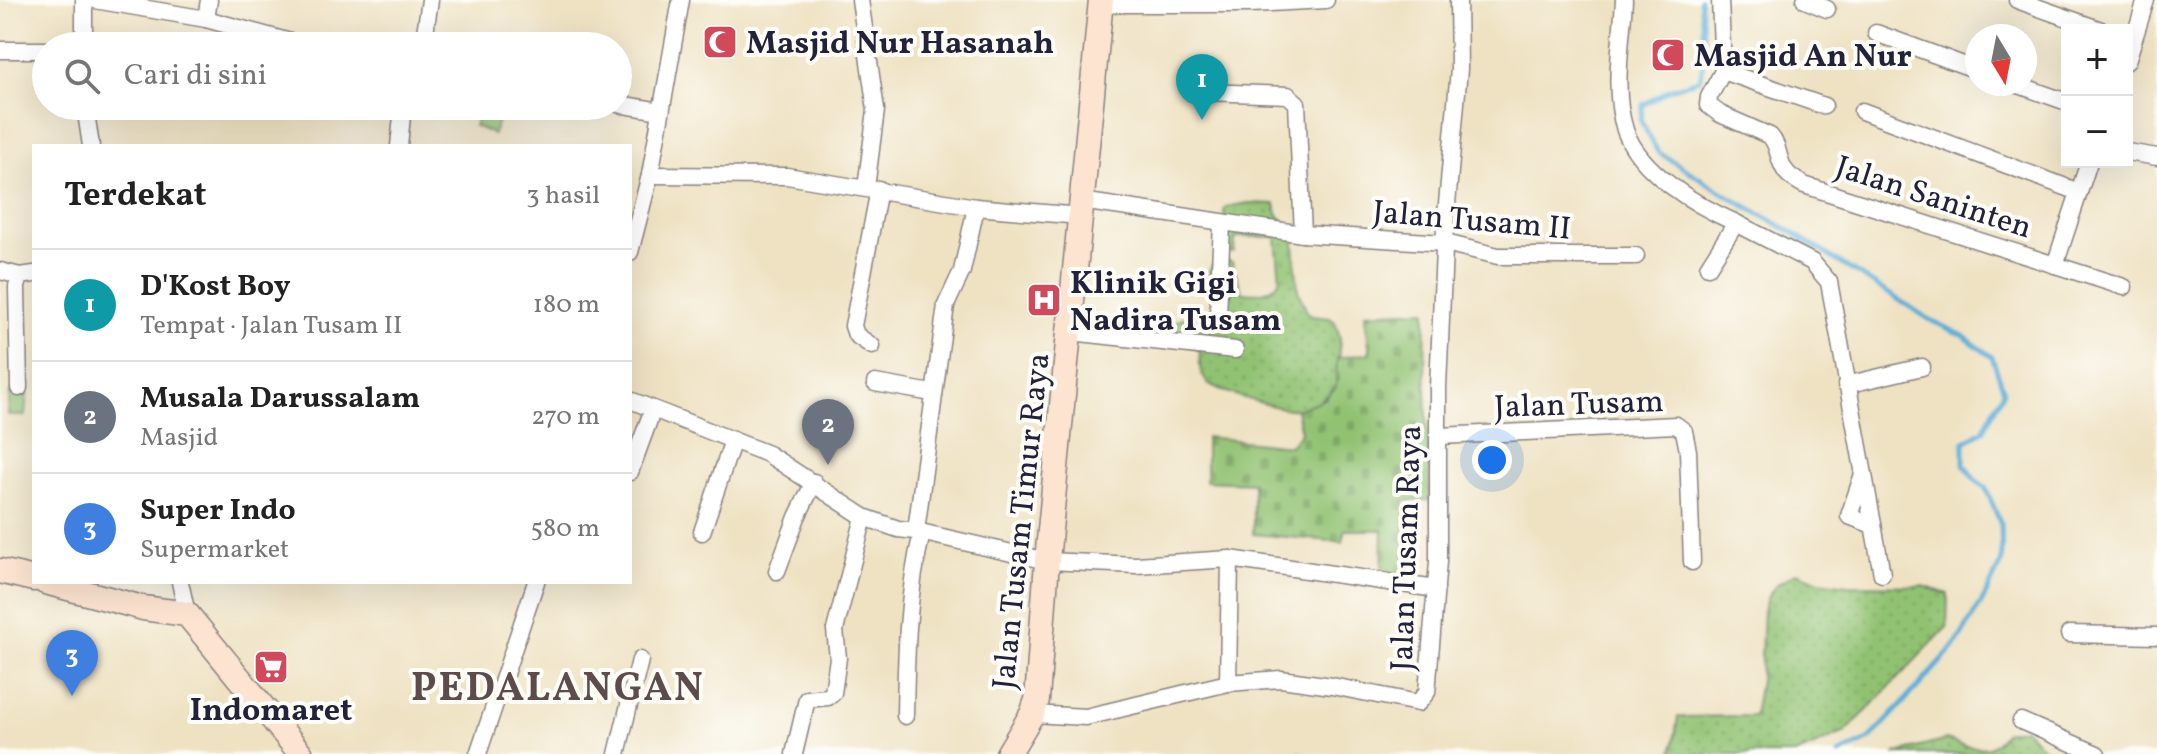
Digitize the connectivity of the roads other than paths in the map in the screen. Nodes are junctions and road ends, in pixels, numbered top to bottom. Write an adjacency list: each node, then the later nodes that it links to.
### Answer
1 (84, 0): 20 (street)
2 (95, 0): 18 (street)
3 (209, 0): 18 (street)
4 (430, 0): 22 (street)
5 (681, 0): 34 (street)
6 (860, 0): 44 (street)
7 (1326, 0): 14 (street)
8 (1458, 0): 51 (street, Jalan Tusam Raya)
9 (1624, 0): 49 (street)
10 (1720, 0): 28 (street)
11 (1805, 0): 17 (street)
12 (2017, 0): 19 (street)
13 (2146, 0): 24 (street)
14 (1282, 1): 16 (street)
15 (1101, 2): 16 (street); 47 (main road, Jalan Tusam Timur Raya)
16 (1201, 2)
17 (1827, 9)
18 (206, 19): 21 (street)
19 (2084, 24)
20 (84, 32)
21 (254, 32)
22 (425, 32)
23 (1876, 33): 27 (street)
24 (2133, 35)
25 (0, 50): 26 (street)
26 (32, 50)
27 (1965, 66)
28 (1723, 71): 33 (street); 54 (street, Jalan Saninten)
29 (2037, 91): 31 (street)
30 (1205, 92): 50 (street)
31 (2061, 100)
32 (632, 106): 34 (street)
33 (1824, 106)
34 (661, 111): 43 (street)
35 (1862, 111): 45 (street)
36 (87, 120): 38 (street)
37 (402, 120): 39 (street)
38 (91, 144)
39 (399, 144)
40 (2133, 153): 41 (street)
41 (2157, 157)
42 (2087, 168): 45 (street, Jalan Saninten)
43 (650, 175): 44 (street, Jalan Tusam II); 52 (street)
44 (872, 188): 46 (street, Jalan Tusam II); 61 (street)
45 (2079, 192): 54 (street, Jalan Saninten)
46 (976, 207): 47 (street, Jalan Tusam II); 67 (street)
47 (1080, 209): 48 (street, Jalan Tusam II); 60 (main road, Jalan Tusam Timur Raya)
48 (1222, 223): 50 (street, Jalan Tusam II); 59 (street)
49 (1736, 223): 55 (street); 65 (street)
50 (1303, 234): 51 (street, Jalan Tusam II)
51 (1445, 243): 53 (street, Jalan Tusam II); 70 (street, Jalan Tusam Raya)
52 (632, 244)
53 (1636, 256)
54 (2055, 265): 58 (street)
55 (1708, 267)
56 (0, 271): 57 (street)
57 (27, 275): 66 (street)
58 (2124, 287)
59 (1218, 316)
60 (1071, 332): 62 (street); 78 (main road, Jalan Tusam Timur Raya)
61 (872, 346)
62 (1235, 350)
63 (1922, 367): 65 (street)
64 (875, 383): 67 (street)
65 (1846, 385): 82 (street)
66 (19, 388)
67 (932, 393): 76 (street)
68 (632, 401): 69 (street)
69 (653, 409): 71 (street); 72 (street)
70 (1439, 436): 79 (street, Jalan Tusam); 87 (street, Jalan Tusam Raya)
71 (733, 440): 73 (street); 75 (street)
72 (632, 467)
73 (814, 482): 74 (street); 81 (street)
74 (864, 517): 76 (street); 99 (street)
75 (702, 532)
76 (919, 532): 78 (street); 94 (street)
77 (1230, 559): 78 (street); 87 (street); 92 (street)
78 (1047, 561): 93 (main road, Jalan Tusam Timur Raya)
79 (1692, 562)
80 (0, 571): 83 (main road)
81 (777, 571)
82 (1882, 574)
83 (32, 579)
84 (53, 584): 88 (main road)
85 (180, 584): 88 (street)
86 (531, 584): 97 (street)
87 (1436, 589): 92 (street, Jalan Tusam Raya)
88 (187, 614): 96 (main road)
89 (2069, 634): 90 (street)
90 (2157, 636)
91 (640, 660): 98 (street)
92 (1228, 683): 93 (street, Jalan Tusam Raya)
93 (1032, 714): 100 (main road, Jalan Tusam Timur Raya)
94 (905, 716)
95 (2021, 721): 101 (street)
96 (301, 754)
97 (478, 754)
98 (617, 754)
99 (794, 754)
100 (1008, 754)
101 (2097, 754)

